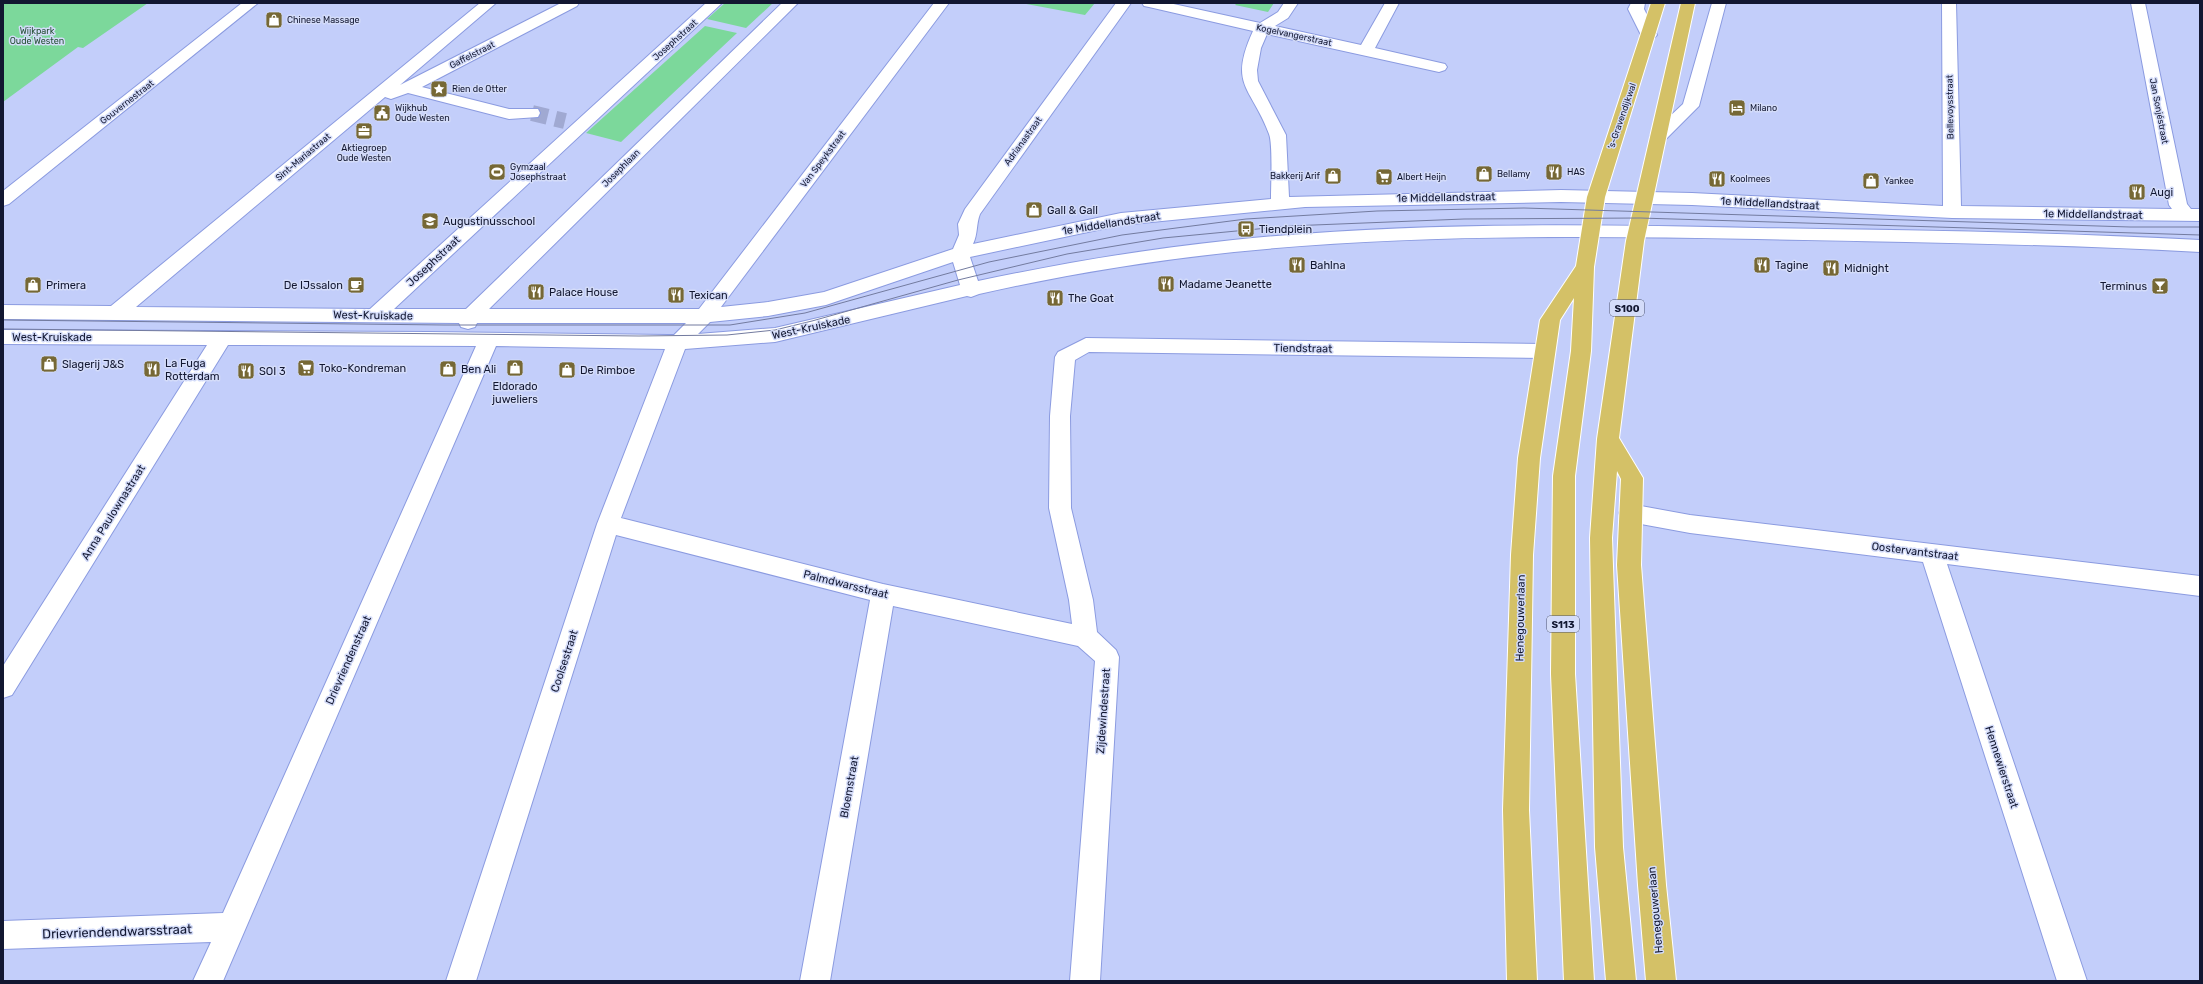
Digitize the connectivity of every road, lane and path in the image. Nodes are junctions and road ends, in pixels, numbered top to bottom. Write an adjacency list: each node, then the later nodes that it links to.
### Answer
1 (251, 3): 27 (street, Gouvernestraat)
2 (489, 3): 22 (street, Sint-Mariastraat)
3 (572, 3): 21 (street, Gaffelstraat)
4 (715, 3): 39 (street, Josephstraat)
5 (791, 3): 40 (street, Josephlaan)
6 (942, 3): 41 (street, Van Speykstraat)
7 (1124, 3): 34 (street, Adrianastraat)
8 (1149, 3): 17 (street, Kogelvangerstraat)
9 (1291, 3): 17 (street)
10 (1392, 3): 19 (street)
11 (1638, 3): 18 (street)
12 (1658, 3): 18 (main road, 's-Gravendijkwal)
13 (1688, 3): 24 (main road, S100)
14 (1719, 3): 24 (street)
15 (1949, 3): 29 (street, Bellevoysstraat)
16 (2138, 3): 30 (street, Jan Sonjéstraat)
17 (1262, 28): 19 (street, Kogelvangerstraat); 28 (street)
18 (1649, 35): 25 (main road, 's-Gravendijkwal)
19 (1366, 51): 20 (street, Kogelvangerstraat)
20 (1439, 67)
21 (407, 88): 22 (street, Gaffelstraat); 23 (street)
22 (369, 103): 38 (street, Sint-Mariastraat)
23 (532, 113)
24 (1658, 137): 26 (main road, S100)
25 (1596, 197): 26 (street, 1e Middellandstraat); 28 (street, 1e Middellandstraat); 31 (main road, Henegouwerlaan)
26 (1644, 198): 29 (street, 1e Middellandstraat); 32 (main road, S100)
27 (3, 200)
28 (1280, 202): 34 (street, 1e Middellandstraat)
29 (1952, 212): 30 (street, 1e Middellandstraat)
30 (2194, 215)
31 (1590, 232): 32 (street); 35 (main road, Henegouwerlaan); 36 (street)
32 (1637, 232): 33 (street); 48 (main road, S100)
33 (2200, 246)
34 (960, 254): 36 (street); 41 (street, 1e Middellandstraat)
35 (1585, 267): 47 (main road, Henegouwerlaan); 63 (main road, Henegouwerlaan / S113)
36 (971, 291): 46 (street, West-Kruiskade)
37 (3, 312): 38 (street, West-Kruiskade)
38 (117, 312): 39 (street, West-Kruiskade)
39 (375, 316): 40 (street, West-Kruiskade)
40 (471, 316): 41 (street, West-Kruiskade); 44 (street, Josephlaan)
41 (704, 316): 46 (street)
42 (3, 337): 43 (street, West-Kruiskade)
43 (222, 338): 44 (street, West-Kruiskade); 55 (street, Anna Paulownastraat)
44 (459, 339): 45 (street, West-Kruiskade)
45 (489, 339): 46 (street, West-Kruiskade); 56 (street, Drievriendenstraat)
46 (678, 344): 50 (street, Coolsestraat)
47 (1545, 352): 54 (street, Tiendstraat); 62 (main road, Henegouwerlaan)
48 (1608, 439): 49 (main road, Henegouwerlaan); 64 (main road)
49 (1630, 513): 51 (street, Oostervantstraat); 65 (main road, Henegouwerlaan)
50 (608, 524): 53 (street, Palmdwarsstraat); 59 (street, Coolsestraat)
51 (1931, 552): 52 (street, Oostervantstraat); 66 (street, Hennewierstraat)
52 (2200, 586)
53 (884, 594): 54 (street, Palmdwarsstraat); 60 (street, Bloemstraat)
54 (1085, 637): 61 (street, Zijdewindestraat)
55 (3, 686)
56 (230, 927): 57 (street, Drievriendendwarsstraat); 58 (street, Drievriendenstraat)
57 (3, 935)
58 (208, 981)
59 (461, 981)
60 (815, 981)
61 (1085, 981)
62 (1522, 981)
63 (1579, 981)
64 (1621, 981)
65 (1661, 981)
66 (2072, 981)

